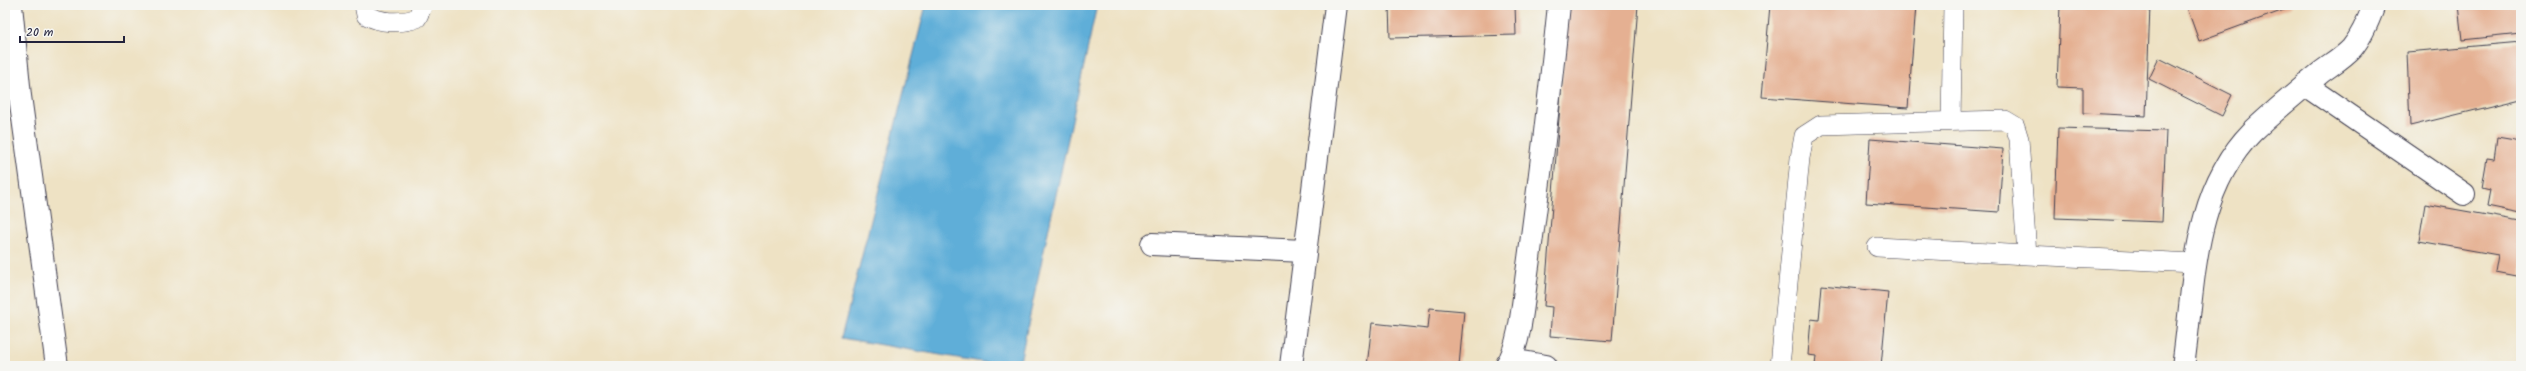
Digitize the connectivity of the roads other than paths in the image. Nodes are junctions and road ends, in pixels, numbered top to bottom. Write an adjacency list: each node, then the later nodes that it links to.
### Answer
1 (11, 5): 17 (street)
2 (364, 5): 3 (lane)
3 (423, 5)
4 (1336, 5): 13 (street)
5 (1559, 5): 16 (street)
6 (1953, 5): 9 (lane)
7 (2374, 5): 8 (street)
8 (2305, 85): 10 (street); 15 (street)
9 (1951, 122): 14 (lane); 20 (lane)
10 (2464, 194)
11 (1152, 244): 13 (street)
12 (1877, 247): 14 (lane)
13 (1305, 251): 18 (street)
14 (2027, 255): 15 (lane)
15 (2194, 263): 21 (street)
16 (1509, 363): 19 (street)
17 (57, 366)
18 (1291, 366)
19 (1546, 366)
20 (1780, 366)
21 (2182, 366)

